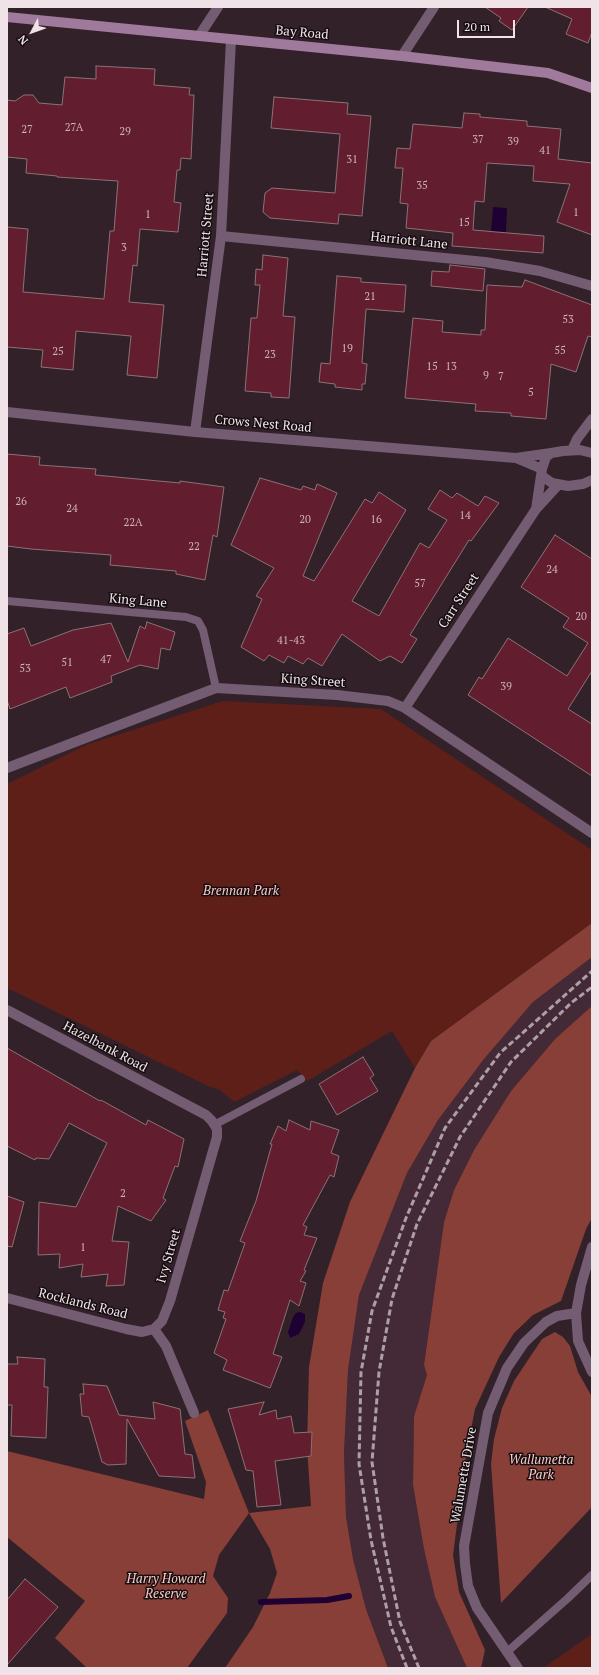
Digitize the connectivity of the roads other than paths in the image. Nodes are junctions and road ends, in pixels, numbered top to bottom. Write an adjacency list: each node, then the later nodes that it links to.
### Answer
1 (218, 7): 4 (street)
2 (434, 7): 6 (street)
3 (7, 17): 4 (street, Bay Road)
4 (199, 36): 5 (street, Bay Road)
5 (231, 40): 6 (street, Bay Road); 8 (street, Harriott Street)
6 (402, 56): 7 (street, Bay Road)
7 (592, 88)
8 (221, 236): 9 (street, Harriott Lane); 12 (street, Harriott Street)
9 (592, 286)
10 (7, 412): 12 (street, Crows Nest Road)
11 (592, 419): 13 (street)
12 (195, 432): 16 (street, Crows Nest Road)
13 (572, 450): 14 (street, Crows Nest Road); 15 (street, Crows Nest Road)
14 (591, 450)
15 (551, 453): 16 (street, Crows Nest Road); 17 (street, Carr Street)
16 (516, 458): 17 (street, Crows Nest Road)
17 (542, 472): 19 (street, Crows Nest Road); 20 (street, Carr Street)
18 (592, 480): 19 (street)
19 (558, 485): 20 (street, Carr Street)
20 (536, 509): 23 (street, Carr Street)
21 (7, 601): 22 (lane, King Lane)
22 (216, 688): 23 (street, King Street); 24 (street, King Street)
23 (405, 708): 25 (street, King Street)
24 (7, 768)
25 (592, 833)
26 (7, 1010): 28 (street, Hazelbank Road)
27 (301, 1079): 28 (lane)
28 (214, 1125): 32 (street, Ivy Street)
29 (592, 1247): 31 (street)
30 (7, 1298): 32 (street, Rocklands Road)
31 (576, 1313): 33 (street); 36 (street, Walumetta Drive)
32 (154, 1329): 34 (street)
33 (592, 1372)
34 (194, 1413)
35 (592, 1574): 36 (lane)
36 (507, 1652): 37 (street, Walumetta Drive)
37 (518, 1668)

